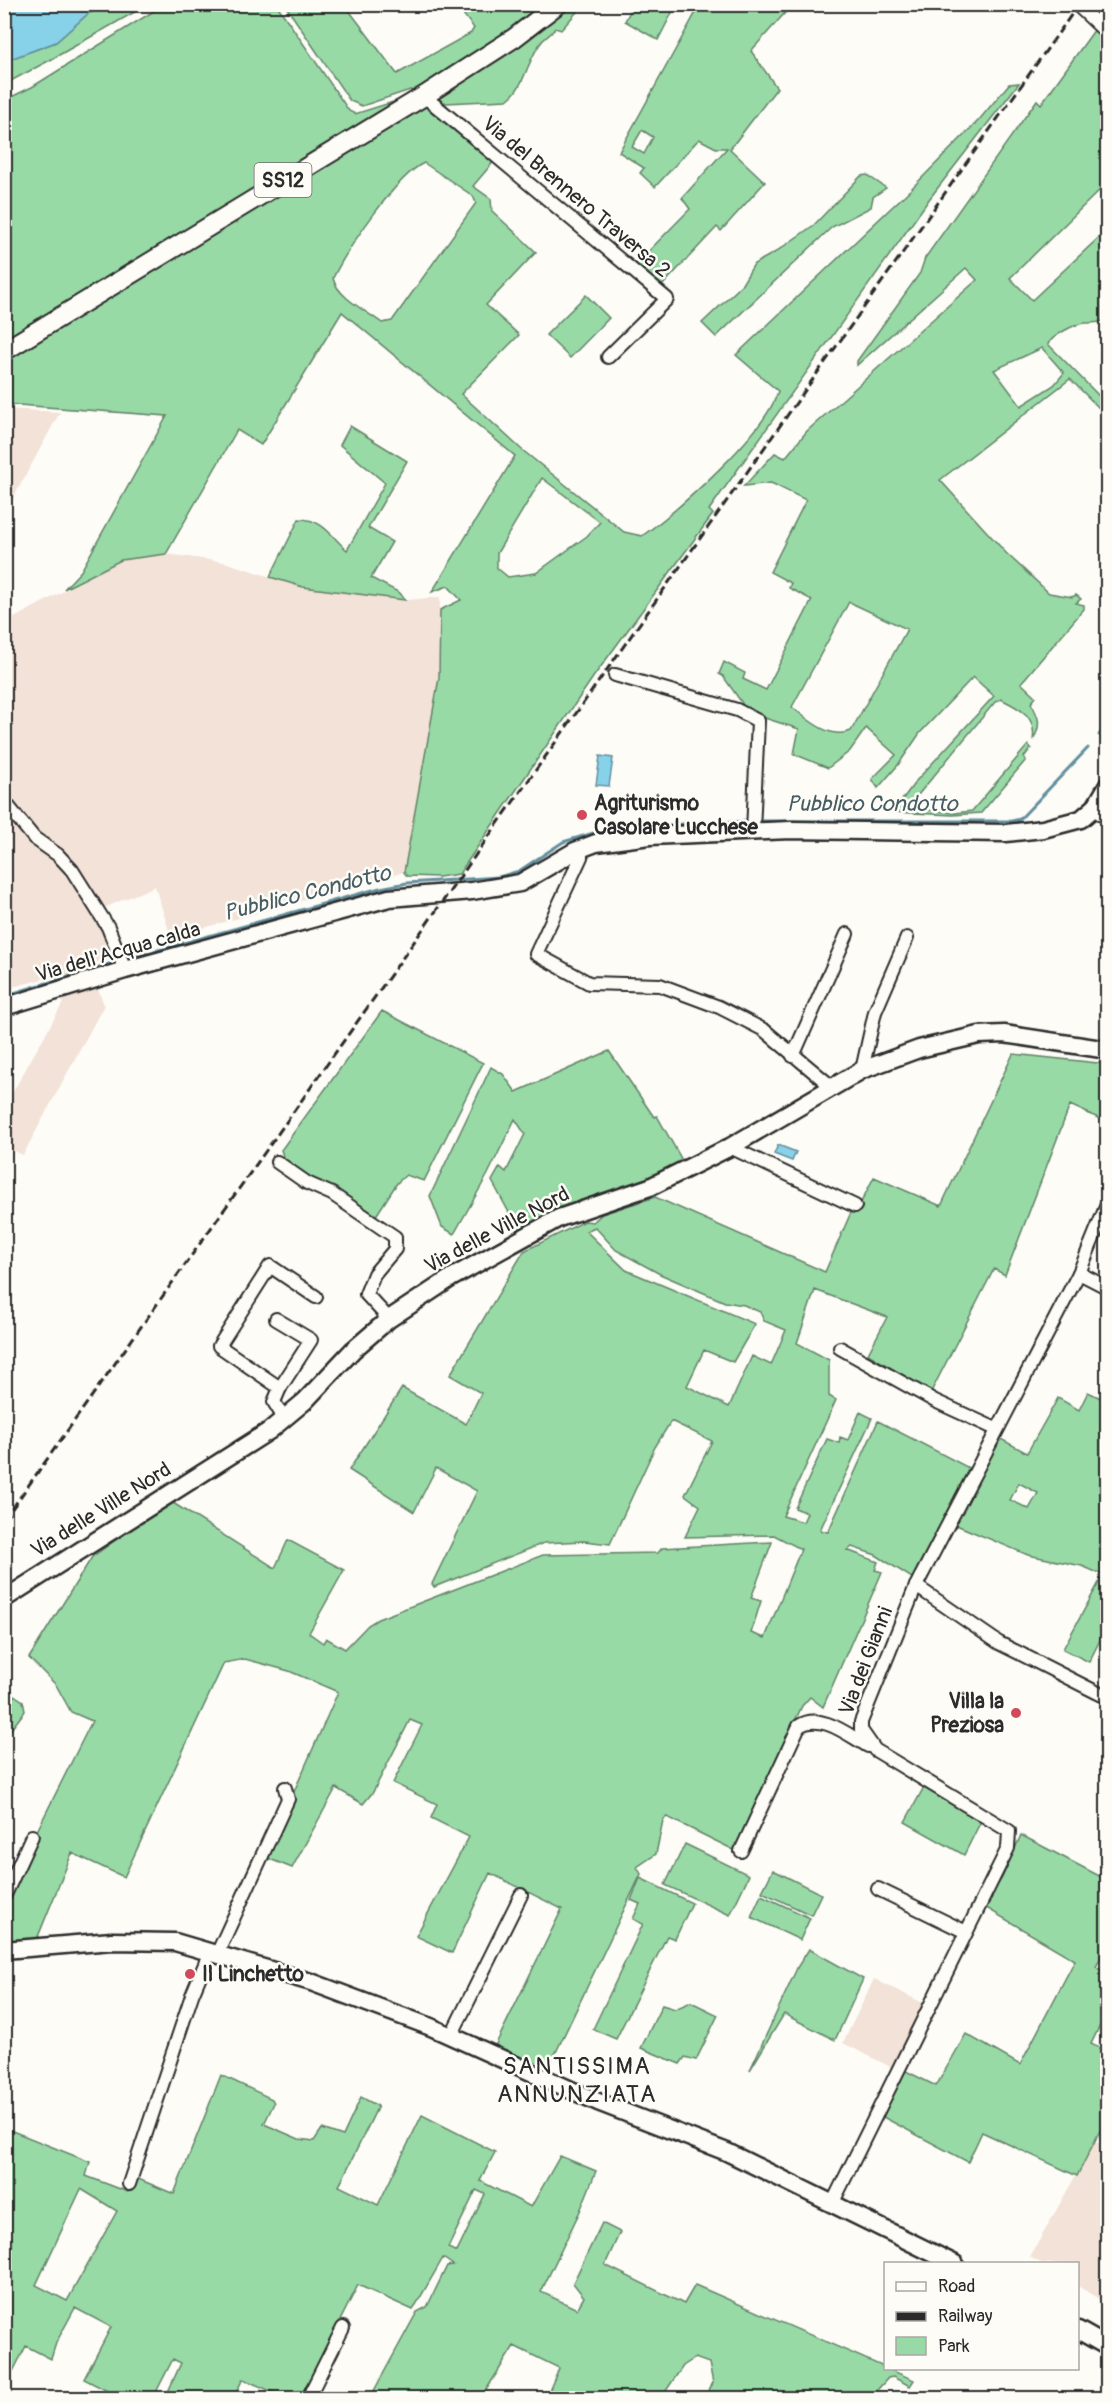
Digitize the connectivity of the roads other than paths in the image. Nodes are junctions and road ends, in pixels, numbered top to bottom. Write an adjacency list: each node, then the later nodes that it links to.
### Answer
1 (558, 4): 4 (main road, SS12)
2 (1076, 4): 3 (street)
3 (1107, 31)
4 (424, 96): 5 (main road, SS12); 6 (street, Via del Brennero Traversa 2)
5 (4, 351)
6 (608, 357)
7 (615, 675): 11 (street)
8 (1107, 785): 10 (street, Via dell'Acqua calda)
9 (4, 801): 15 (street)
10 (1101, 814): 11 (street, Via dell'Acqua calda)
11 (753, 828): 12 (street, Via dell'Acqua calda)
12 (581, 849): 15 (street, Via dell'Acqua calda); 18 (street)
13 (847, 934): 18 (street)
14 (907, 938): 19 (street)
15 (122, 963): 16 (street, Via dell'Acqua calda)
16 (4, 1007)
17 (1107, 1050): 19 (street, Via delle Ville Nord)
18 (793, 1056): 20 (street)
19 (862, 1070): 20 (street, Via delle Ville Nord)
20 (832, 1087): 21 (street, Via delle Ville Nord)
21 (730, 1147): 24 (street); 29 (street, Via delle Ville Nord)
22 (277, 1162): 29 (street)
23 (1107, 1202): 25 (street, Via dei Gianni)
24 (855, 1206)
25 (1079, 1273): 26 (street); 33 (street, Via dei Gianni)
26 (1107, 1288)
27 (316, 1297): 31 (street)
28 (276, 1318): 31 (street)
29 (389, 1318): 32 (street, Via delle Ville Nord)
30 (840, 1348): 33 (street)
31 (280, 1388): 32 (street)
32 (284, 1418): 35 (street, Via delle Ville Nord)
33 (996, 1429): 34 (street, Via dei Gianni)
34 (916, 1586): 36 (street); 37 (street, Via dei Gianni)
35 (4, 1599)
36 (1104, 1696)
37 (874, 1750): 40 (street); 44 (street)
38 (285, 1788): 46 (street)
39 (32, 1836): 43 (street)
40 (741, 1851)
41 (878, 1889): 44 (street)
42 (521, 1895): 47 (street)
43 (4, 1897)
44 (966, 1932): 49 (street)
45 (4, 1950): 46 (street)
46 (213, 1953): 47 (street); 48 (street)
47 (451, 2036): 49 (street)
48 (129, 2184)
49 (833, 2202): 50 (street)
50 (951, 2262)
51 (343, 2328): 54 (street)
52 (1079, 2331): 53 (street)
53 (1107, 2347)
54 (308, 2398)

